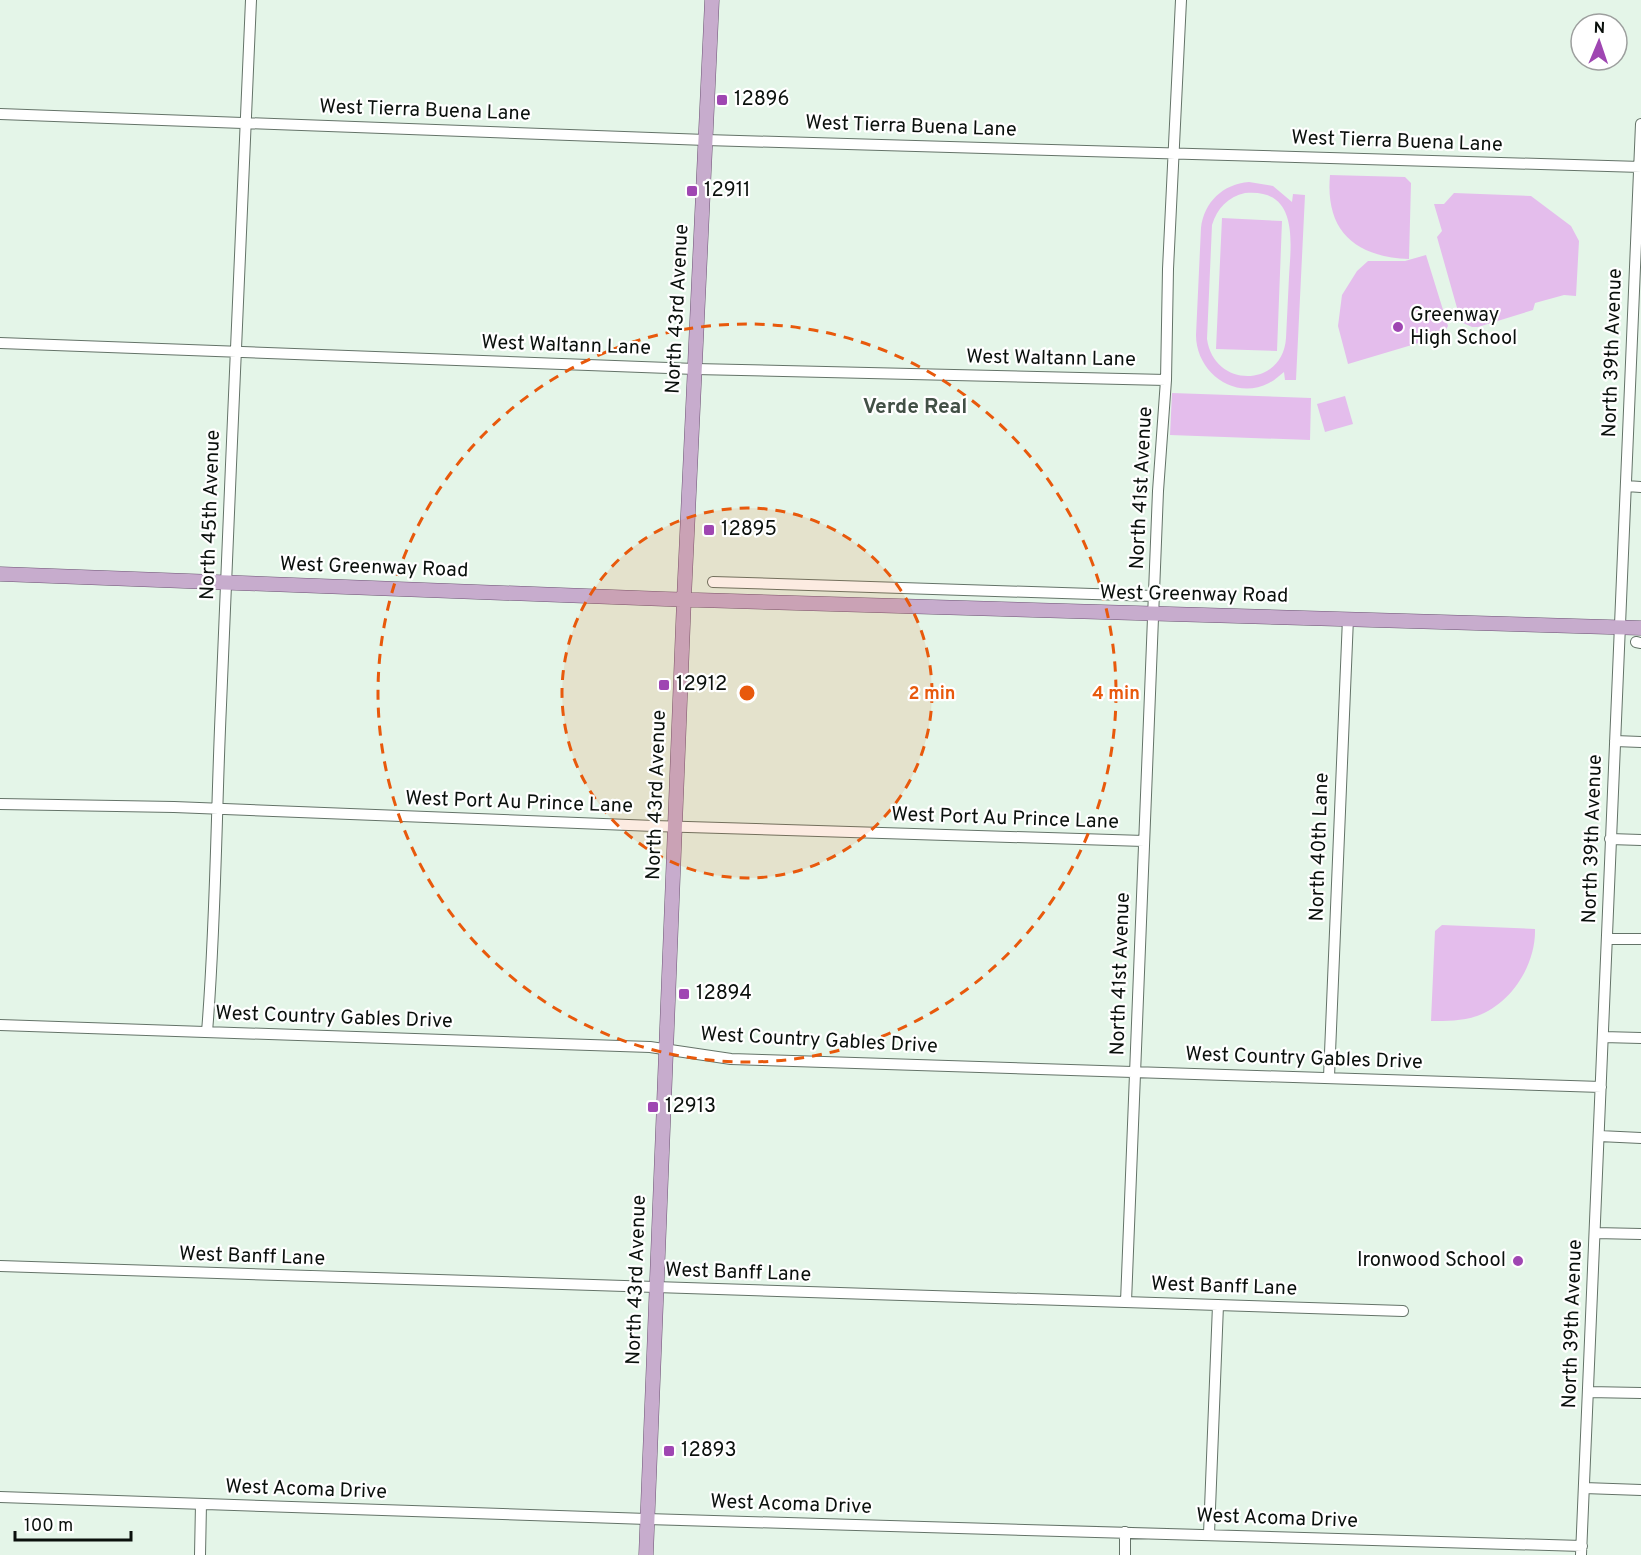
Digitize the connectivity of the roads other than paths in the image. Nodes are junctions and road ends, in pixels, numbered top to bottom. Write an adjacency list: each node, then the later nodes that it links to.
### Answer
1 (251, 0): 5 (street, North 45th Avenue)
2 (712, 0): 7 (main road, North 43rd Avenue)
3 (1181, 0): 8 (street, North 41st Avenue)
4 (0, 114): 5 (street, West Tierra Buena Lane)
5 (246, 122): 7 (street, West Tierra Buena Lane); 11 (street, North 45th Avenue)
6 (1641, 124): 9 (street, North 39th Avenue)
7 (706, 140): 8 (street, West Tierra Buena Lane); 12 (main road, North 43rd Avenue)
8 (1174, 153): 9 (street, West Tierra Buena Lane); 13 (street, North 41st Avenue)
9 (1640, 167): 14 (street, North 39th Avenue)
10 (0, 343): 11 (street, West Waltann Lane)
11 (235, 351): 12 (street, West Waltann Lane); 18 (street, North 45th Avenue)
12 (695, 369): 13 (street, West Waltann Lane); 22 (main road, North 43rd Avenue)
13 (1166, 380): 21 (street, North 41st Avenue)
14 (1635, 395): 15 (street, North 39th Avenue)
15 (1626, 486): 16 (street); 26 (street, North 39th Avenue)
16 (1641, 487)
17 (0, 574): 18 (main road, West Greenway Road)
18 (227, 582): 22 (main road, West Greenway Road); 31 (street, North 45th Avenue)
19 (713, 582): 20 (street, West Greenway Road)
20 (747, 583): 21 (street, West Greenway Road); 23 (street)
21 (1154, 596): 24 (street, North 41st Avenue)
22 (684, 599): 23 (main road, West Greenway Road); 32 (main road, North 43rd Avenue)
23 (747, 601): 24 (main road, West Greenway Road)
24 (1154, 614): 25 (main road, West Greenway Road); 35 (street, North 41st Avenue)
25 (1348, 618): 26 (main road, West Greenway Road); 44 (street, North 40th Lane)
26 (1619, 627): 27 (main road, West Greenway Road); 28 (street, North 39th Avenue)
27 (1641, 628)
28 (1615, 741): 29 (street); 33 (street, North 39th Avenue)
29 (1641, 742)
30 (0, 804): 31 (street, West Port Au Prince Lane)
31 (217, 810): 32 (street, West Port Au Prince Lane); 39 (street, North 45th Avenue)
32 (675, 827): 35 (street, West Port Au Prince Lane); 42 (main road, North 43rd Avenue)
33 (1610, 839): 34 (street); 36 (street, North 39th Avenue)
34 (1641, 840)
35 (1144, 842): 43 (street, North 41st Avenue)
36 (1606, 939): 37 (street); 40 (street, North 39th Avenue)
37 (1641, 939)
38 (0, 1025): 39 (street, West Country Gables Drive)
39 (207, 1032): 42 (street, West Country Gables Drive)
40 (1603, 1037): 41 (street); 45 (street, North 39th Avenue)
41 (1641, 1038)
42 (666, 1050): 43 (street, West Country Gables Drive); 51 (main road, North 43rd Avenue)
43 (1135, 1072): 44 (street, West Country Gables Drive); 52 (street, North 41st Avenue)
44 (1329, 1077): 45 (street, West Country Gables Drive)
45 (1601, 1087): 46 (street, North 39th Avenue)
46 (1599, 1136): 47 (street); 48 (street, North 39th Avenue)
47 (1641, 1138)
48 (1594, 1233): 49 (street); 55 (street, North 39th Avenue)
49 (1641, 1234)
50 (0, 1266): 51 (street, West Banff Lane)
51 (657, 1288): 52 (street, West Banff Lane); 61 (main road, North 43rd Avenue)
52 (1126, 1302): 53 (street, West Banff Lane)
53 (1218, 1305): 54 (street, West Banff Lane); 63 (street)
54 (1403, 1311)
55 (1588, 1392): 56 (street); 57 (street, North 39th Avenue)
56 (1641, 1393)
57 (1584, 1488): 58 (street); 65 (street, North 39th Avenue)
58 (1641, 1490)
59 (0, 1497): 60 (street, West Acoma Drive)
60 (201, 1504): 61 (street, West Acoma Drive); 66 (street)
61 (647, 1520): 62 (street, West Acoma Drive); 67 (main road, North 43rd Avenue)
62 (1125, 1532): 63 (street, West Acoma Drive); 68 (street)
63 (1209, 1534): 64 (street, West Acoma Drive)
64 (1493, 1549): 65 (street, West Acoma Drive)
65 (1581, 1550)
66 (200, 1555)
67 (646, 1555)
68 (1125, 1555)

